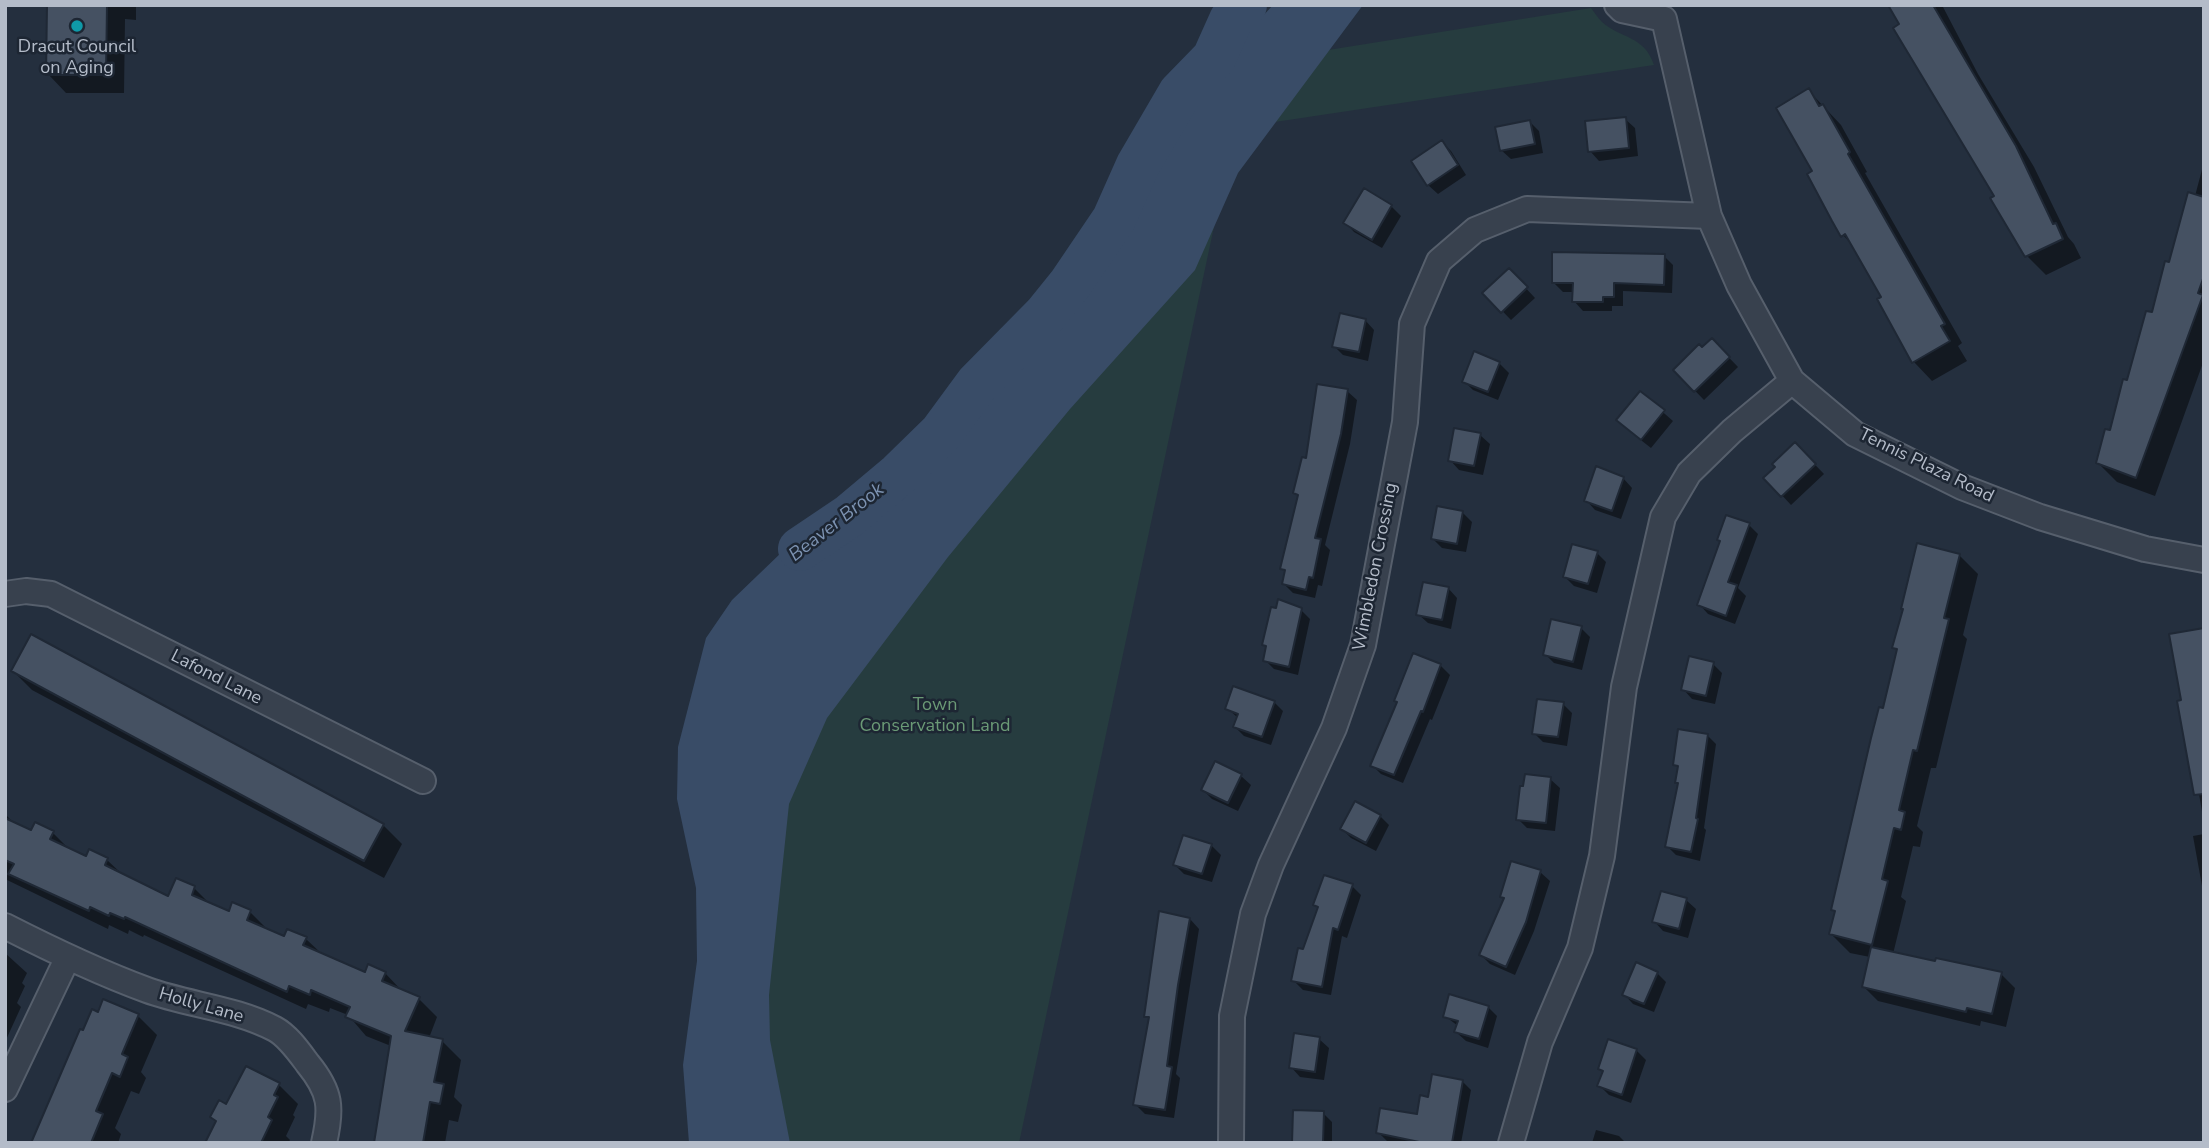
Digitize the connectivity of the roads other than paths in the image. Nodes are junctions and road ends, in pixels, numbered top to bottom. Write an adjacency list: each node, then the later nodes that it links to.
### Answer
1 (1617, 5): 2 (street, Tennis Plaza Road)
2 (1670, 12): 3 (street, Tennis Plaza Road)
3 (1709, 216): 4 (street, Tennis Plaza Road); 12 (street, Wimbledon Crossing)
4 (1792, 381): 5 (street, Tennis Plaza Road); 13 (street)
5 (2204, 560)
6 (5, 594): 7 (street, Lafond Lane)
7 (423, 781)
8 (5, 926): 9 (street, Holly Lane)
9 (67, 959): 10 (street); 11 (street, Holly Lane)
10 (5, 1089)
11 (324, 1143)
12 (1231, 1143)
13 (1511, 1143)

